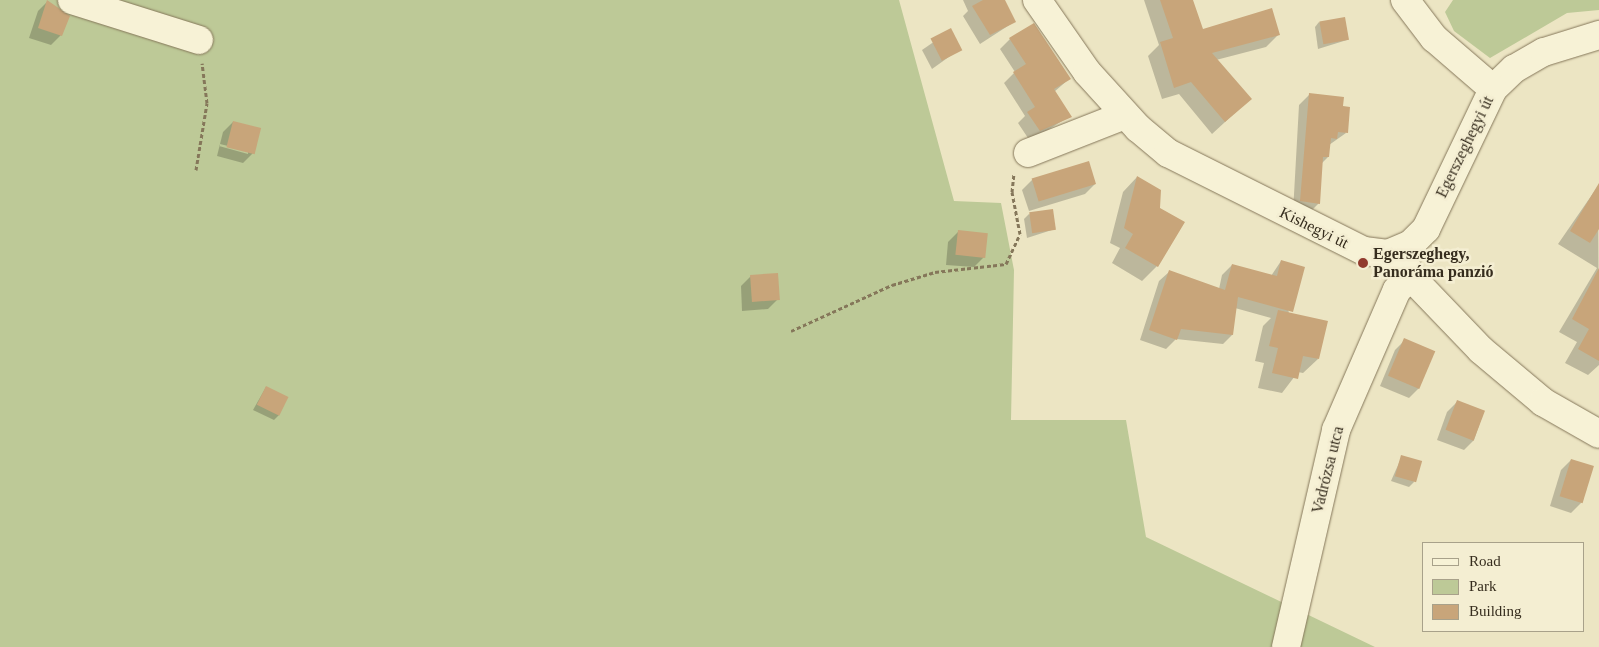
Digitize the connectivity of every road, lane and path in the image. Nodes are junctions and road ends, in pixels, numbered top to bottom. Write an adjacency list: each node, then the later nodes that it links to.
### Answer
1 (72, 0): 5 (street)
2 (1037, 0): 7 (street, Kishegyi út)
3 (1405, 0): 6 (street)
4 (1599, 35): 6 (street, Egerszeghegyi út)
5 (199, 40): 9 (path)
6 (1493, 89): 10 (street, Egerszeghegyi út)
7 (1125, 115): 8 (street); 10 (street, Kishegyi út)
8 (1028, 153): 12 (path)
9 (196, 170)
10 (1399, 250): 11 (street)
11 (1412, 277): 13 (street); 14 (street, Vadrózsa utca)
12 (791, 331)
13 (1599, 434)
14 (1286, 647)

